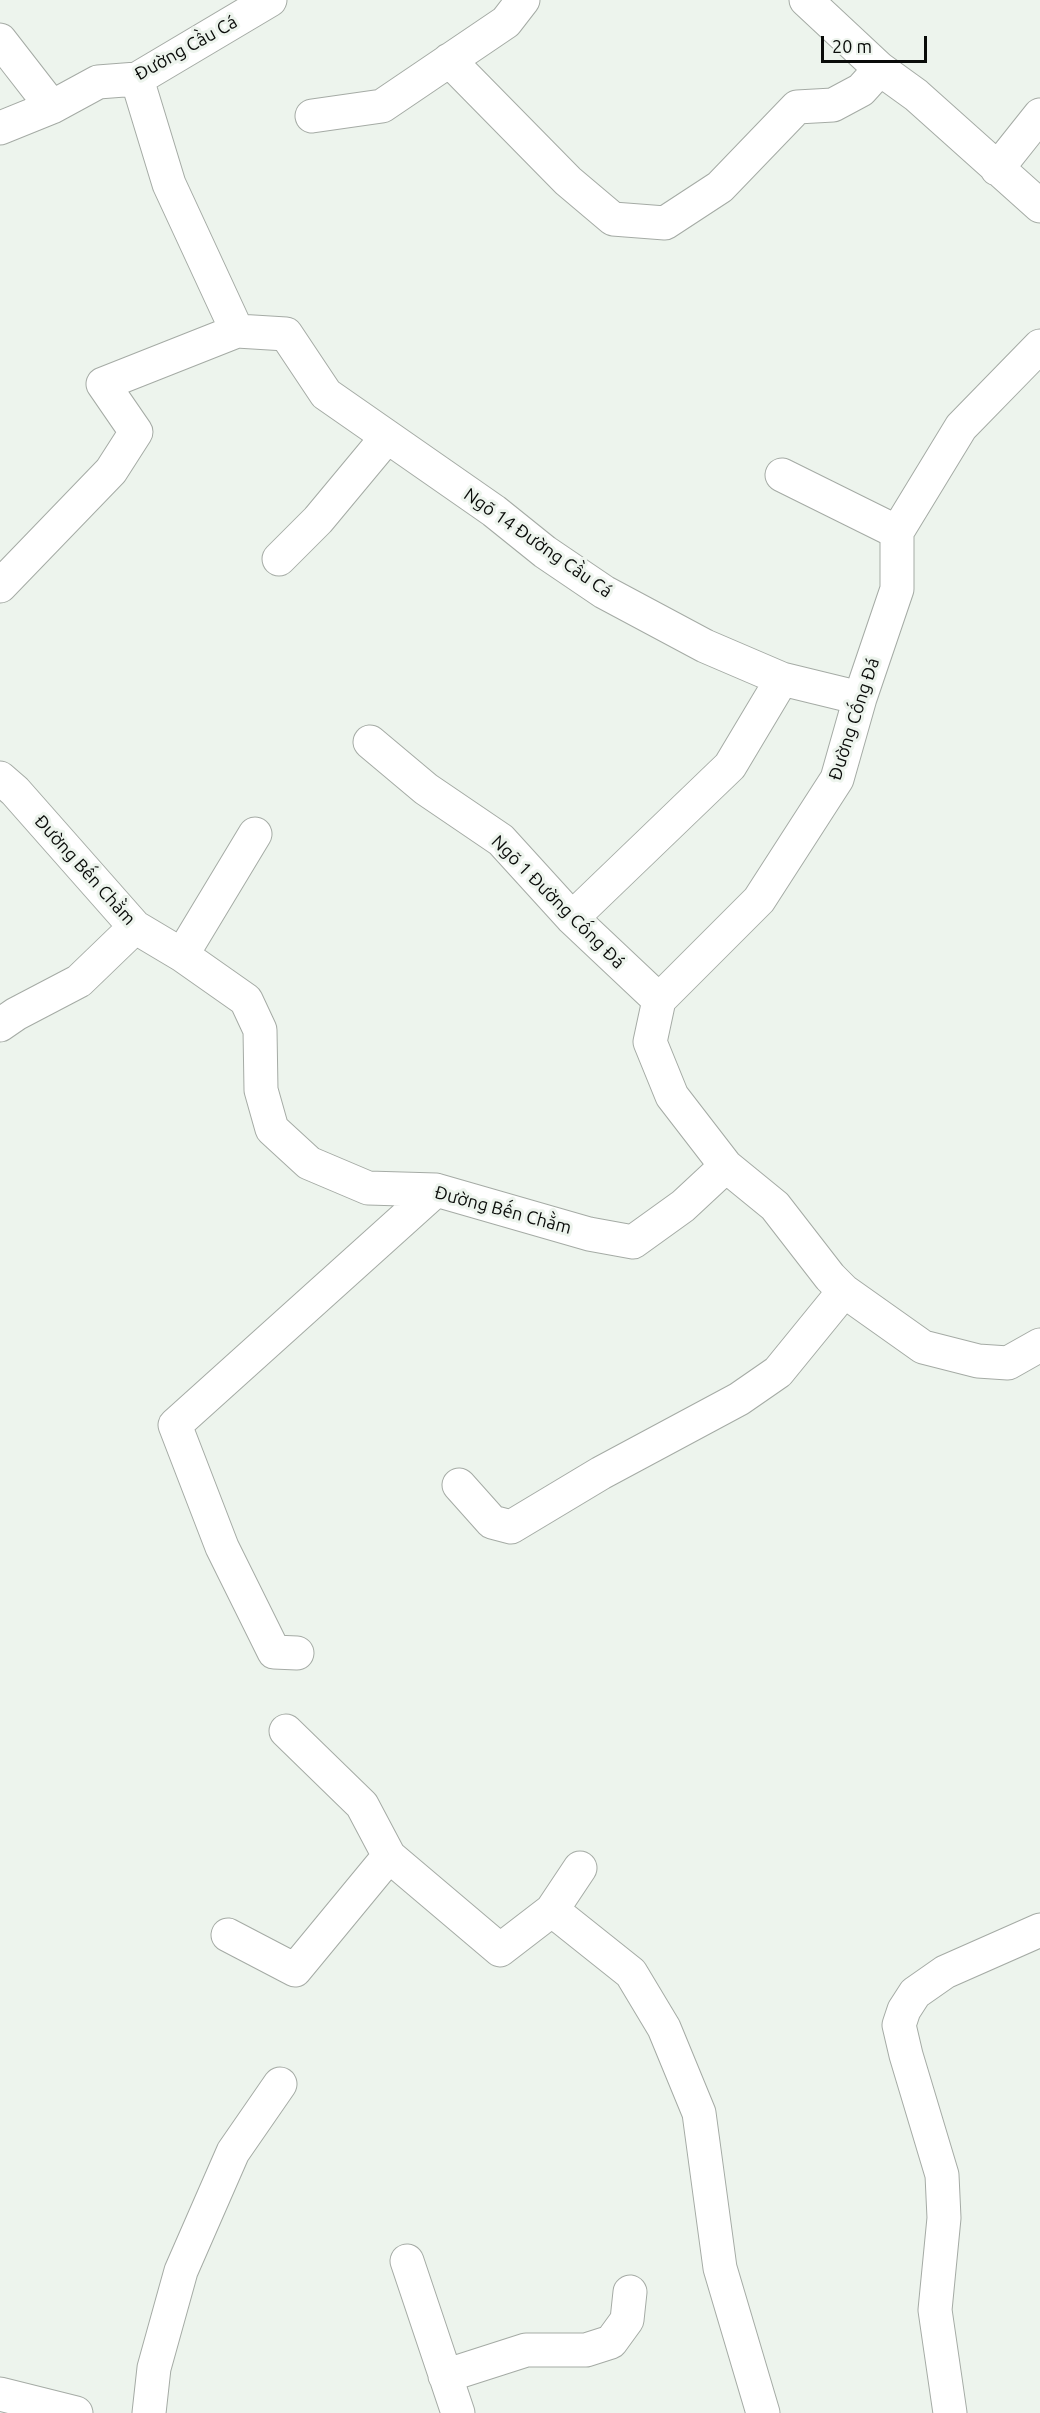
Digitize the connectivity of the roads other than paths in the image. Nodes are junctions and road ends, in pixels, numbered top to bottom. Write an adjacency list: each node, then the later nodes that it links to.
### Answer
1 (270, 0): 7 (street, Đường Cầu Cá)
2 (523, 0): 5 (street)
3 (806, 0): 6 (street)
4 (0, 40): 8 (street)
5 (449, 60): 6 (street); 10 (street)
6 (879, 69): 12 (street)
7 (137, 79): 8 (street, Đường Cầu Cá); 14 (street)
8 (52, 107): 11 (street, Đường Cầu Cá)
9 (1040, 115): 12 (street)
10 (312, 116)
11 (0, 128)
12 (997, 169): 13 (street)
13 (1040, 206)
14 (237, 331): 16 (street, Ngõ 14 Đường Cầu Cá); 20 (street)
15 (1040, 346): 18 (street)
16 (387, 436): 19 (street); 21 (street, Ngõ 14 Đường Cầu Cá)
17 (782, 475): 18 (street)
18 (897, 532): 22 (street, Đường Cống Đá)
19 (279, 559)
20 (0, 586)
21 (782, 678): 22 (street, Ngõ 14 Đường Cầu Cá); 26 (street)
22 (860, 698): 29 (street, Đường Cống Đá)
23 (370, 742): 26 (street, Ngõ 1 Đường Cống Đá)
24 (5, 790): 27 (street, Đường Bến Chằm)
25 (255, 834): 28 (street)
26 (572, 918): 29 (street, Ngõ 1 Đường Cống Đá)
27 (135, 927): 28 (street, Đường Bến Chằm); 30 (street)
28 (182, 955): 32 (street, Đường Bến Chằm)
29 (658, 1000): 31 (street)
30 (0, 1025)
31 (726, 1166): 32 (street, Đường Bến Chằm); 33 (street)
32 (436, 1190): 36 (street)
33 (844, 1291): 34 (street); 35 (street)
34 (1040, 1345)
35 (459, 1485)
36 (297, 1653)
37 (286, 1731): 38 (street)
38 (389, 1857): 40 (street); 42 (street)
39 (580, 1868): 40 (street)
40 (552, 1910): 51 (street)
41 (1040, 1930): 52 (street)
42 (228, 1935)
43 (280, 2084): 49 (street)
44 (407, 2261): 46 (street)
45 (630, 2292): 46 (street)
46 (445, 2376): 50 (street)
47 (0, 2394): 48 (street)
48 (76, 2413)
49 (149, 2413)
50 (458, 2413)
51 (763, 2413)
52 (950, 2413)

